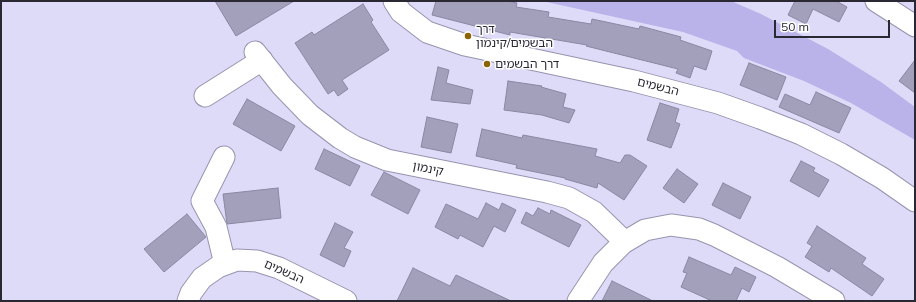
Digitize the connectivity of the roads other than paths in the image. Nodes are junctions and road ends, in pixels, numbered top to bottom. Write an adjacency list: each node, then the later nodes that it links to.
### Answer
1 (394, 1): 6 (street, הבשמים)
2 (876, 1): 3 (street)
3 (915, 26)
4 (205, 96): 7 (street, קינמון)
5 (224, 157): 8 (street)
6 (915, 201)
7 (625, 242): 11 (street); 12 (street)
8 (225, 264): 9 (street, הבשמים); 10 (street, הבשמים)
9 (188, 301)
10 (346, 301)
11 (578, 301)
12 (834, 301)

